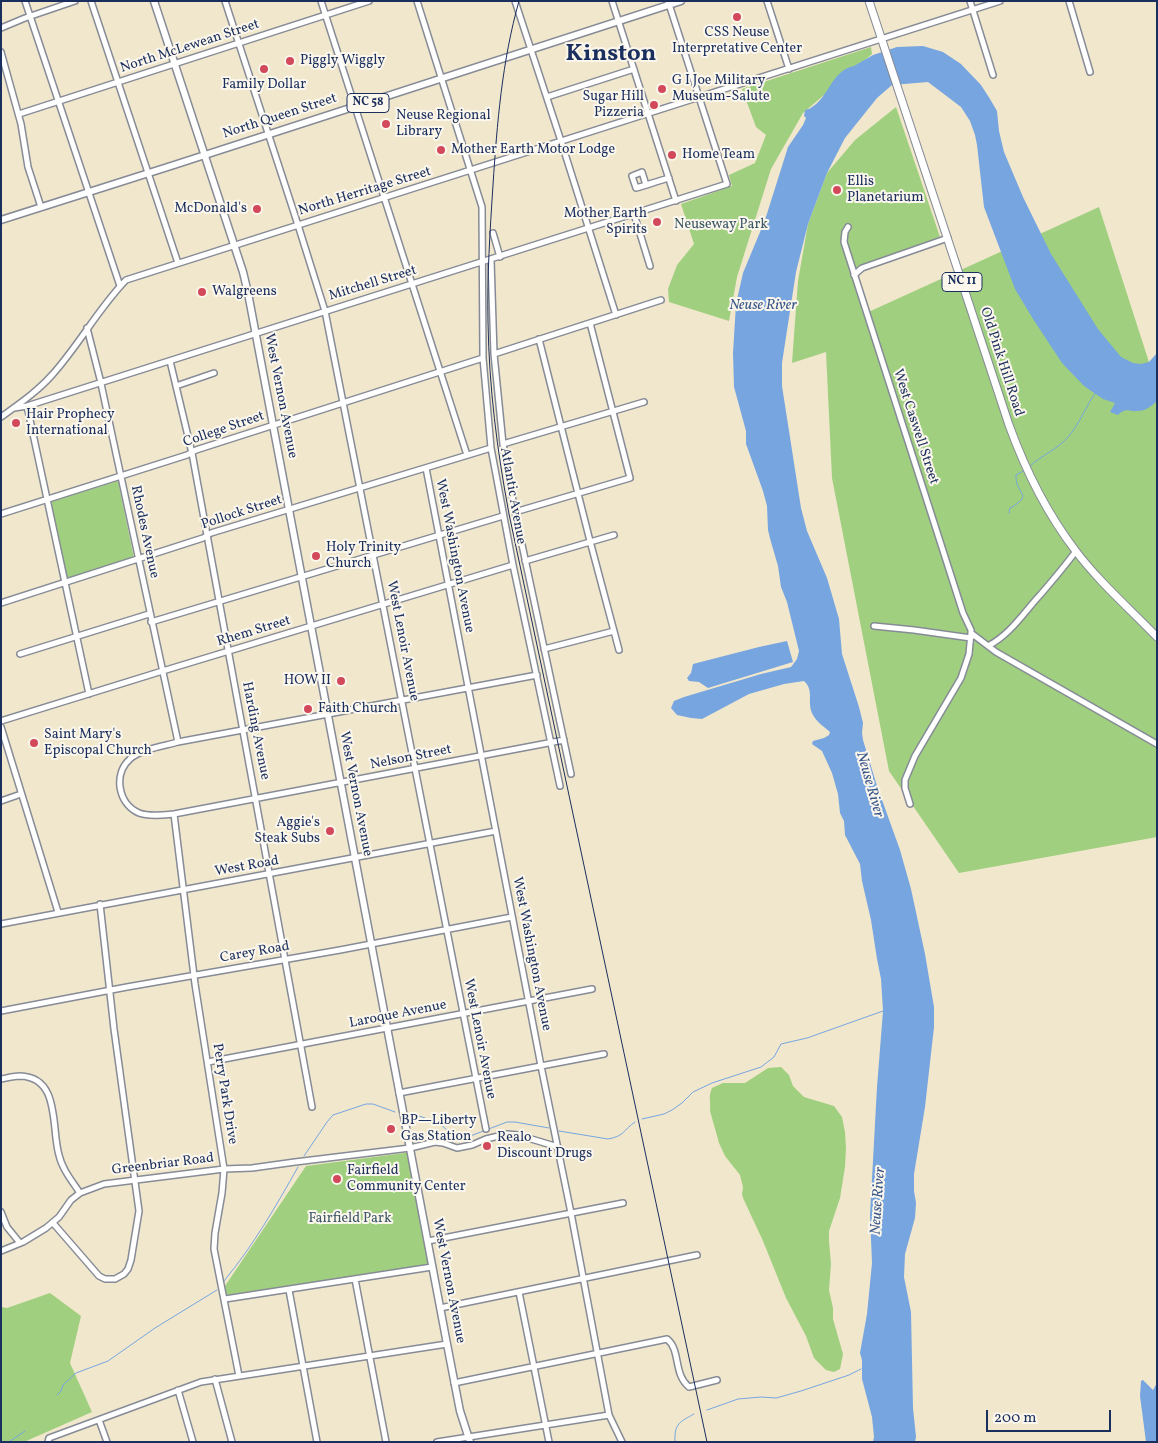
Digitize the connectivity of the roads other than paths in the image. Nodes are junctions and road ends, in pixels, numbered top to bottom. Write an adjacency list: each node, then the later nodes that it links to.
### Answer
1 (25, 1): 19 (street)
2 (75, 1): 19 (street)
3 (91, 1): 33 (street)
4 (154, 1): 27 (main road, West Vernon Avenue)
5 (225, 1): 24 (street, West Lenoir Avenue)
6 (321, 1): 20 (street)
7 (369, 1): 20 (street, North McLewean Street)
8 (417, 1): 32 (street, Atlantic Avenue)
9 (514, 1): 25 (street)
10 (612, 1): 21 (street)
11 (681, 1): 17 (main road, North Queen Street / NC 58)
12 (767, 1): 29 (street)
13 (869, 1): 23 (highway, Old Pink Hill Road / NC 11)
14 (970, 1): 18 (street)
15 (1000, 1): 18 (street, North Herritage Street)
16 (1069, 1): 30 (street)
17 (668, 3): 21 (main road, North Queen Street / NC 58); 35 (street)
18 (973, 10): 23 (street, North Herritage Street); 31 (street)
19 (30, 16): 22 (street); 36 (street)
20 (326, 16): 24 (street, North McLewean Street); 37 (street)
21 (618, 21): 25 (main road, North Queen Street / NC 58); 28 (street)
22 (1, 28)
23 (882, 41): 29 (street, North Herritage Street); 57 (highway, Old Pink Hill Road / NC 11)
24 (238, 43): 27 (street, North McLewean Street); 40 (street, West Lenoir Avenue)
25 (531, 50): 32 (main road, North Queen Street / NC 58); 34 (street)
26 (1, 52): 38 (street)
27 (175, 64): 33 (street, North McLewean Street); 42 (main road, West Vernon Avenue)
28 (634, 69): 34 (street); 39 (street)
29 (789, 69): 35 (street, North Herritage Street)
30 (1090, 72)
31 (993, 75)
32 (442, 78): 37 (main road, North Queen Street / NC 58); 43 (street, Atlantic Avenue)
33 (118, 82): 36 (street, North McLewean Street); 44 (street)
34 (547, 97): 41 (street)
35 (699, 97): 39 (street, North Herritage Street); 49 (street, Mitchell Street)
36 (59, 101): 38 (street, North McLewean Street); 47 (street)
37 (356, 107): 40 (main road, North Queen Street / NC 58); 48 (street)
38 (19, 114): 50 (street)
39 (648, 114): 41 (street, North Herritage Street); 45 (street)
40 (268, 134): 42 (main road, North Queen Street / NC 58); 53 (street, West Lenoir Avenue)
41 (561, 141): 43 (street, North Herritage Street); 55 (street)
42 (205, 154): 44 (main road, North Queen Street / NC 58); 58 (main road, West Vernon Avenue)
43 (471, 170): 48 (street, North Herritage Street); 61 (street, Atlantic Avenue)
44 (148, 174): 47 (main road, North Queen Street / NC 58); 62 (street)
45 (669, 178): 46 (street); 49 (street)
46 (646, 185)
47 (88, 192): 50 (main road, North Queen Street / NC 58); 66 (street)
48 (384, 198): 53 (street, North Herritage Street); 65 (street)
49 (676, 201): 51 (street, Mitchell Street)
50 (41, 207): 52 (main road, North Queen Street / NC 58)
51 (634, 214): 55 (street, Mitchell Street); 63 (street)
52 (1, 220)
53 (298, 225): 58 (street, North Herritage Street); 68 (street, West Lenoir Avenue)
54 (848, 227): 64 (street, West Caswell Street)
55 (588, 228): 59 (street, Mitchell Street); 69 (street)
56 (493, 233): 59 (street)
57 (948, 238): 64 (street); 106 (highway, Old Pink Hill Road / NC 11)
58 (234, 245): 62 (street, North Herritage Street); 72 (main road, West Vernon Avenue)
59 (500, 257): 60 (street, Mitchell Street)
60 (491, 260): 61 (street, Mitchell Street); 74 (street, Atlantic Avenue)
61 (482, 262): 65 (street, Mitchell Street); 75 (street, Atlantic Avenue)
62 (178, 263): 66 (street, North Herritage Street)
63 (650, 266)
64 (854, 275): 122 (street, West Caswell Street)
65 (412, 284): 68 (street, Mitchell Street); 77 (street)
66 (120, 286): 71 (street, North Herritage Street)
67 (661, 300): 69 (street)
68 (325, 311): 72 (street, Mitchell Street); 82 (street, West Lenoir Avenue)
69 (616, 314): 70 (street)
70 (590, 323): 73 (street); 85 (street)
71 (87, 328): 79 (street, Rhodes Avenue); 84 (street, North Herritage Street)
72 (255, 333): 76 (street, Mitchell Street); 87 (main road, West Vernon Avenue)
73 (539, 339): 74 (street); 88 (street)
74 (494, 354): 89 (street, Atlantic Avenue)
75 (483, 358): 77 (street, College Street); 90 (street, Atlantic Avenue)
76 (170, 361): 79 (street, Mitchell Street); 80 (street, Harding Avenue)
77 (440, 371): 82 (street, College Street); 92 (street)
78 (214, 373): 80 (street)
79 (101, 384): 83 (street, Mitchell Street); 94 (street, Rhodes Avenue)
80 (176, 386): 91 (street, Harding Avenue)
81 (644, 402): 85 (street)
82 (343, 404): 87 (street, College Street); 95 (street, West Lenoir Avenue)
83 (27, 406): 84 (street, Mitchell Street); 97 (street)
84 (14, 408): 86 (street, North Herritage Street)
85 (613, 411): 88 (street); 96 (street)
86 (1, 417)
87 (273, 426): 91 (street, College Street); 98 (main road, West Vernon Avenue)
88 (560, 427): 89 (street); 96 (street)
89 (503, 444): 99 (street, Atlantic Avenue)
90 (491, 448): 92 (street, Pollock Street); 101 (street, Atlantic Avenue)
91 (192, 453): 94 (street, College Street); 102 (street, Harding Avenue)
92 (466, 455): 93 (street, Pollock Street)
93 (426, 468): 95 (street, Pollock Street); 104 (street, West Washington Avenue)
94 (120, 476): 97 (street, College Street); 108 (street, Rhodes Avenue)
95 (360, 488): 98 (street, Pollock Street); 107 (street, West Lenoir Avenue)
96 (578, 494): 99 (street); 105 (street)
97 (47, 500): 100 (street, College Street); 112 (street)
98 (289, 509): 102 (street, Pollock Street); 111 (main road, West Vernon Avenue)
99 (515, 512): 109 (street, Atlantic Avenue)
100 (1, 514)
101 (504, 516): 104 (street); 110 (street, Atlantic Avenue)
102 (206, 535): 108 (street, Pollock Street); 114 (street, Harding Avenue)
103 (614, 535): 105 (street)
104 (439, 536): 107 (street); 113 (street, West Washington Avenue)
105 (590, 541): 109 (street); 121 (street)
106 (1076, 551): 124 (highway, Old Pink Hill Road / NC 11); 125 (street)
107 (374, 556): 111 (street); 116 (street, West Lenoir Avenue)
108 (138, 560): 112 (street, Pollock Street); 117 (street, Rhodes Avenue)
109 (525, 561): 126 (street, Atlantic Avenue)
110 (514, 565): 113 (street, Rhem Street); 131 (street, Atlantic Avenue)
111 (302, 577): 114 (street); 119 (main road, West Vernon Avenue)
112 (65, 583): 115 (street, Pollock Street); 123 (street)
113 (448, 585): 116 (street, Rhem Street); 132 (street, West Washington Avenue)
114 (219, 601): 118 (street); 128 (street, Harding Avenue)
115 (1, 603)
116 (383, 605): 119 (street, Rhem Street); 134 (street, West Lenoir Avenue)
117 (149, 614): 118 (street, Rhodes Avenue); 123 (street)
118 (151, 622): 130 (street, Rhodes Avenue)
119 (311, 626): 128 (street, Rhem Street); 135 (main road, West Vernon Avenue)
120 (874, 626): 122 (street)
121 (614, 631): 126 (street); 127 (street)
122 (971, 636): 125 (street, West Caswell Street); 151 (street)
123 (76, 637): 129 (street); 133 (street)
124 (1157, 637)
125 (988, 646): 142 (street, West Caswell Street)
126 (544, 649): 139 (street, Atlantic Avenue)
127 (620, 650)
128 (228, 651): 130 (street, Rhem Street); 138 (street, Harding Avenue)
129 (20, 654)
130 (162, 671): 133 (street, Rhem Street); 140 (street, Rhodes Avenue)
131 (537, 675): 132 (street, Nelson Street); 141 (street, Atlantic Avenue)
132 (468, 687): 134 (street, Nelson Street); 143 (street, West Washington Avenue)
133 (89, 694): 136 (street, Rhem Street)
134 (402, 700): 135 (street, Nelson Street); 144 (street, West Lenoir Avenue)
135 (327, 714): 138 (street, Nelson Street); 146 (main road, West Vernon Avenue)
136 (1, 721)
137 (1, 728): 148 (street)
138 (244, 730): 140 (street, Nelson Street); 149 (street, Harding Avenue)
139 (564, 740): 141 (street, Nelson Street); 145 (street, Atlantic Avenue)
140 (178, 742): 152 (street, Nelson Street)
141 (551, 743): 143 (street, Nelson Street); 147 (street, Atlantic Avenue)
142 (1157, 744)
143 (481, 756): 144 (street, Nelson Street); 153 (street, West Washington Avenue)
144 (415, 769): 146 (street, Nelson Street); 154 (street, West Lenoir Avenue)
145 (571, 774)
146 (340, 783): 149 (street, Nelson Street); 155 (main road, West Vernon Avenue)
147 (560, 786)
148 (21, 794): 150 (street); 159 (street)
149 (256, 799): 152 (street, Nelson Street); 156 (street, Harding Avenue)
150 (1, 801)
151 (910, 804)
152 (174, 814): 157 (street, Perry Park Drive)
153 (496, 831): 154 (street, West Road); 160 (street, West Washington Avenue)
154 (430, 844): 155 (street, West Road); 162 (street, West Lenoir Avenue)
155 (354, 858): 156 (street, West Road); 163 (main road, West Vernon Avenue)
156 (269, 874): 157 (street, West Road); 164 (street, Harding Avenue)
157 (183, 890): 158 (street, West Road); 165 (street, Perry Park Drive)
158 (100, 904): 159 (street, West Road); 167 (street)
159 (58, 912): 161 (street, West Road)
160 (512, 917): 162 (street, Carey Road); 168 (street, West Washington Avenue)
161 (1, 924)
162 (447, 929): 163 (street, Carey Road); 170 (street, West Lenoir Avenue)
163 (371, 944): 164 (street, Carey Road); 171 (main road, West Vernon Avenue)
164 (284, 960): 165 (street, Carey Road); 172 (street, Harding Avenue)
165 (194, 975): 167 (street, Carey Road); 174 (street, Perry Park Drive)
166 (592, 989): 168 (street, Laroque Avenue)
167 (110, 990): 169 (street, Carey Road); 184 (street)
168 (528, 1001): 170 (street, Laroque Avenue); 175 (street, West Washington Avenue)
169 (1, 1011)
170 (463, 1014): 171 (street, Laroque Avenue); 176 (street, West Lenoir Avenue)
171 (387, 1028): 172 (street, Laroque Avenue); 178 (main road, West Vernon Avenue)
172 (301, 1045): 174 (street, Laroque Avenue); 179 (street, Harding Avenue)
173 (604, 1054): 175 (street)
174 (208, 1062): 183 (street, Perry Park Drive)
175 (541, 1066): 176 (street); 181 (street, West Washington Avenue)
176 (475, 1079): 178 (street); 180 (street, West Lenoir Avenue)
177 (1, 1080): 185 (street)
178 (399, 1093): 182 (main road, West Vernon Avenue)
179 (312, 1107)
180 (486, 1129)
181 (558, 1147): 182 (street, Greenbriar Road); 188 (street, West Washington Avenue)
182 (410, 1148): 183 (street, Greenbriar Road); 190 (main road, West Vernon Avenue)
183 (224, 1169): 184 (street, Greenbriar Road); 199 (street, Perry Park Drive)
184 (135, 1180): 185 (street, Greenbriar Road); 189 (street)
185 (80, 1192): 189 (street)
186 (622, 1202): 188 (street)
187 (1, 1212): 191 (street)
188 (571, 1213): 190 (street); 196 (street, West Washington Avenue)
189 (53, 1223): 191 (street)
190 (428, 1241): 194 (main road, West Vernon Avenue)
191 (20, 1243): 192 (street)
192 (1, 1251)
193 (697, 1255): 196 (street)
194 (432, 1267): 195 (street); 200 (main road, West Vernon Avenue)
195 (355, 1279): 197 (street); 203 (street)
196 (584, 1279): 198 (street); 202 (street, West Washington Avenue)
197 (289, 1290): 199 (street); 204 (street)
198 (519, 1292): 200 (street); 205 (street)
199 (224, 1299): 206 (street, Perry Park Drive)
200 (440, 1308): 201 (main road, West Vernon Avenue)
201 (447, 1344): 203 (street); 209 (main road, West Vernon Avenue)
202 (598, 1354): 205 (street); 208 (street); 211 (street, West Washington Avenue)
203 (370, 1356): 204 (street); 220 (street)
204 (304, 1366): 206 (street); 219 (street)
205 (534, 1367): 209 (street); 213 (street)
206 (239, 1376): 207 (street)
207 (215, 1379): 210 (street); 218 (street)
208 (717, 1380)
209 (454, 1383): 214 (main road, West Vernon Avenue)
210 (178, 1390): 212 (street); 217 (street)
211 (609, 1415): 213 (street); 223 (street, West Washington Avenue)
212 (99, 1420): 215 (street); 216 (street)
213 (545, 1425): 214 (street); 222 (street)
214 (469, 1439): 221 (street)
215 (48, 1440)
216 (107, 1442)
217 (193, 1442)
218 (232, 1442)
219 (318, 1442)
220 (386, 1442)
221 (437, 1442)
222 (549, 1442)
223 (622, 1442)

